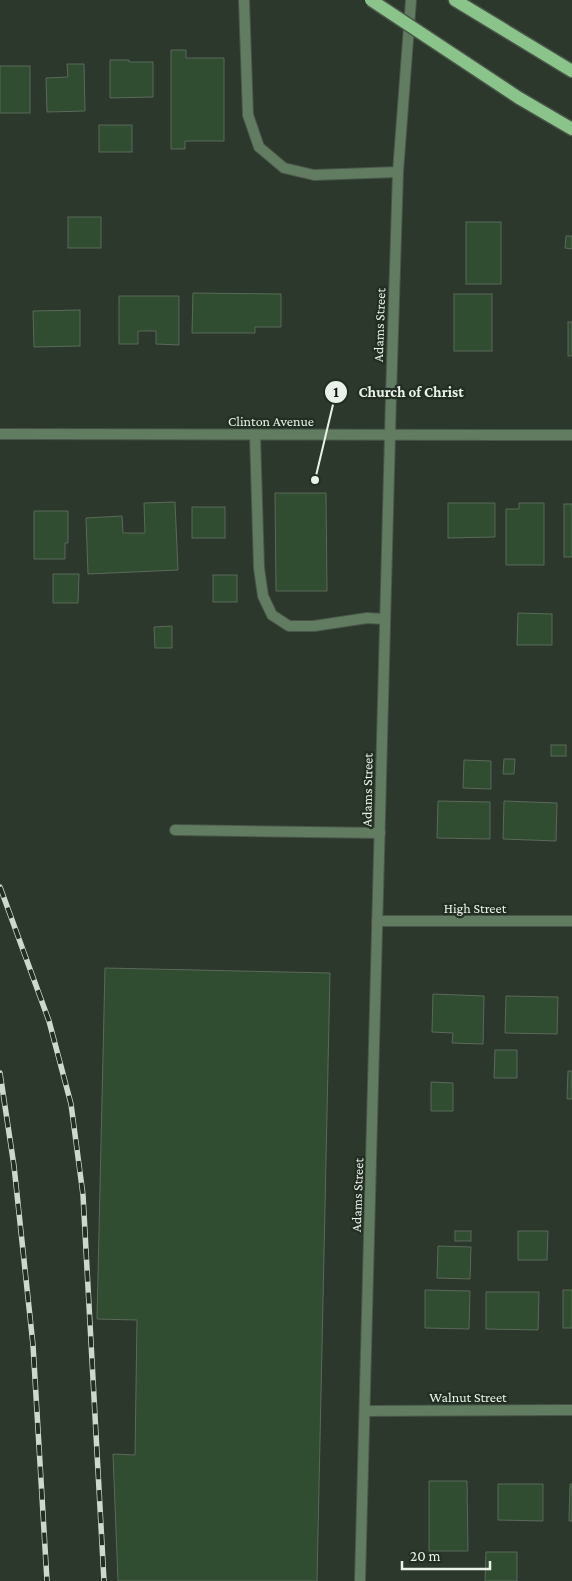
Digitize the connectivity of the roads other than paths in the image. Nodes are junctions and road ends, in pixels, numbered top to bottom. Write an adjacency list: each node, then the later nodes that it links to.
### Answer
1 (244, 0): 7 (street)
2 (371, 0): 6 (main road, bridge)
3 (412, 0): 7 (street, Adams Street)
4 (455, 0): 5 (main road)
5 (568, 69)
6 (572, 129)
7 (398, 172): 10 (street, Adams Street)
8 (0, 434): 9 (street, Clinton Avenue)
9 (255, 435): 10 (street, Clinton Avenue); 12 (street)
10 (390, 435): 11 (street, Clinton Avenue); 12 (street, Adams Street)
11 (572, 435)
12 (385, 619): 14 (street, Adams Street)
13 (175, 830): 14 (street)
14 (380, 833): 15 (street, Adams Street)
15 (377, 921): 16 (street, High Street); 17 (street, Adams Street)
16 (572, 921)
17 (365, 1410): 18 (street, Walnut Street); 19 (street, Adams Street)
18 (572, 1410)
19 (360, 1581)

